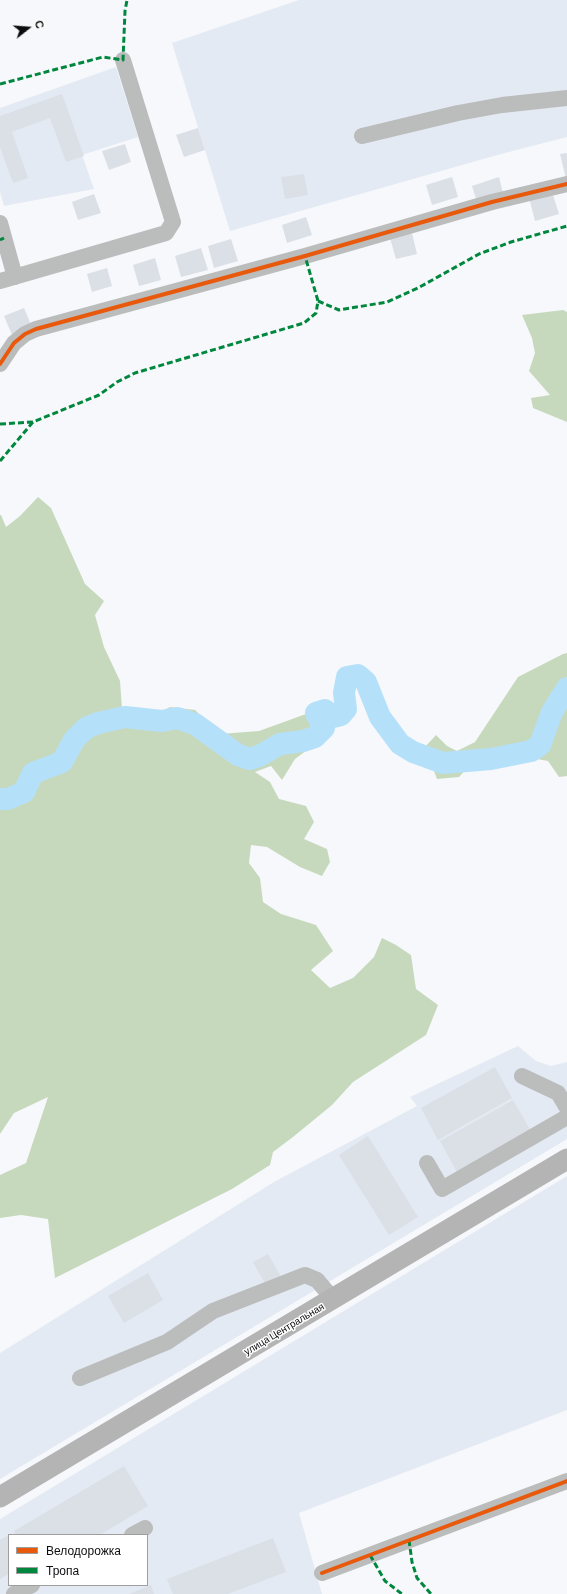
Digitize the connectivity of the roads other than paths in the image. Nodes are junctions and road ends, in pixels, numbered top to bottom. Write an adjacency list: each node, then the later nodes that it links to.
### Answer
1 (123, 60): 6 (street)
2 (567, 98): 3 (street)
3 (362, 136)
4 (567, 184): 7 (street)
5 (0, 223): 6 (street)
6 (7, 279)
7 (0, 364)
8 (522, 1076): 9 (street)
9 (567, 1108)
10 (567, 1117): 12 (street)
11 (567, 1159): 13 (main road, улица Центральная)
12 (427, 1163)
13 (333, 1299): 14 (street); 16 (main road, улица Центральная)
14 (80, 1378)
15 (567, 1481): 17 (street)
16 (0, 1497)
17 (322, 1573)
18 (30, 1586): 19 (street)
19 (14, 1594)

